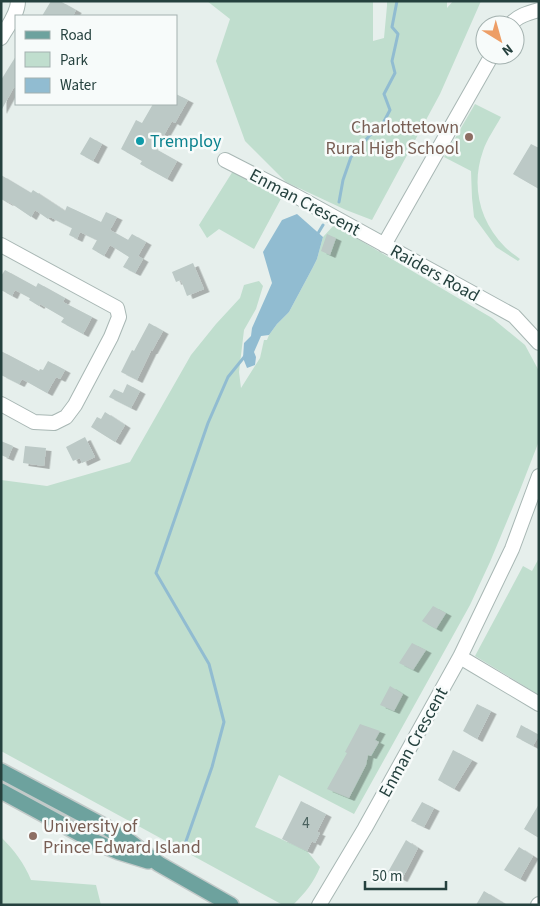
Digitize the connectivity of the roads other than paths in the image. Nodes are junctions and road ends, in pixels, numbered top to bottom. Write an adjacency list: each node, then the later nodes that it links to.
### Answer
1 (18, 1): 4 (street)
2 (539, 10): 3 (street)
3 (523, 15)
4 (1, 38)
5 (486, 65): 8 (street, Raiders Road)
6 (225, 160): 8 (street, Enman Crescent)
7 (1, 245): 10 (street)
8 (384, 245): 9 (street, Raiders Road)
9 (539, 344)
10 (1, 404)
11 (539, 476): 12 (street)
12 (460, 657): 13 (street); 18 (street, Enman Crescent)
13 (539, 704)
14 (1, 771): 16 (main road)
15 (1, 791): 16 (main road)
16 (159, 864): 17 (main road)
17 (231, 905)
18 (319, 905)

